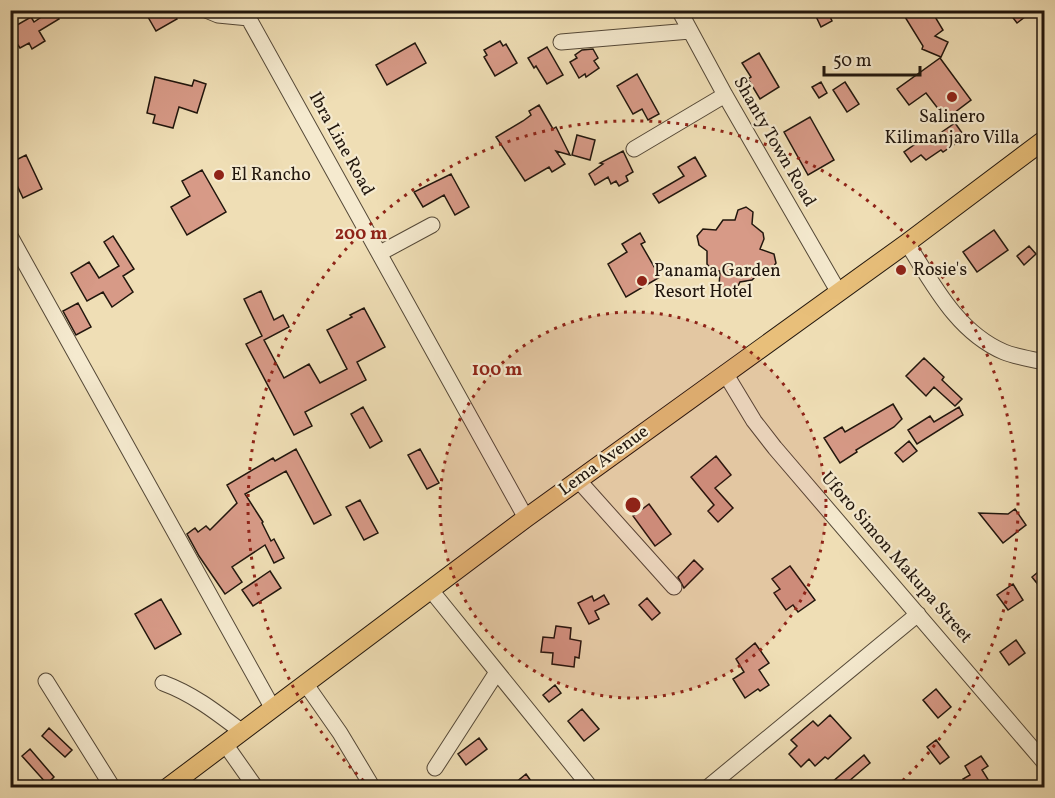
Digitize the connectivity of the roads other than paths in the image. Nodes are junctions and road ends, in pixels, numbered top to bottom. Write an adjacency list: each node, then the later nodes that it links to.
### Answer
1 (206, 10): 3 (street)
2 (679, 10): 4 (street, Shanty Town Road)
3 (247, 14): 12 (street, Ibra Line Road)
4 (690, 31): 5 (street); 6 (street, Shanty Town Road)
5 (561, 42)
6 (725, 95): 8 (street); 14 (street, Shanty Town Road)
7 (1044, 140): 11 (main road, Lema Avenue)
8 (634, 149)
9 (432, 225): 12 (street)
10 (10, 236): 13 (street)
11 (907, 243): 14 (main road, Lema Avenue); 15 (street)
12 (380, 253): 18 (street, Ibra Line Road)
13 (16, 256): 26 (street)
14 (838, 291): 16 (main road, Lema Avenue)
15 (1044, 362)
16 (725, 373): 17 (main road, Lema Avenue); 21 (street, Uforo Simon Makupa Street)
17 (579, 481): 18 (main road, Lema Avenue); 19 (street)
18 (526, 518): 20 (main road, Lema Avenue)
19 (674, 587)
20 (430, 589): 22 (street); 25 (main road, Lema Avenue)
21 (918, 614): 29 (street, Uforo Simon Makupa Street); 36 (street)
22 (497, 672): 30 (street); 35 (street)
23 (46, 681): 31 (street)
24 (162, 683): 27 (street)
25 (305, 683): 26 (main road, Lema Avenue); 34 (street)
26 (272, 707): 27 (main road, Lema Avenue)
27 (241, 731): 28 (main road, Lema Avenue)
28 (225, 744): 32 (main road, Lema Avenue); 33 (street)
29 (1044, 760)
30 (435, 768)
31 (113, 788)
32 (167, 788)
33 (256, 788)
34 (374, 788)
35 (591, 788)
36 (707, 788)

